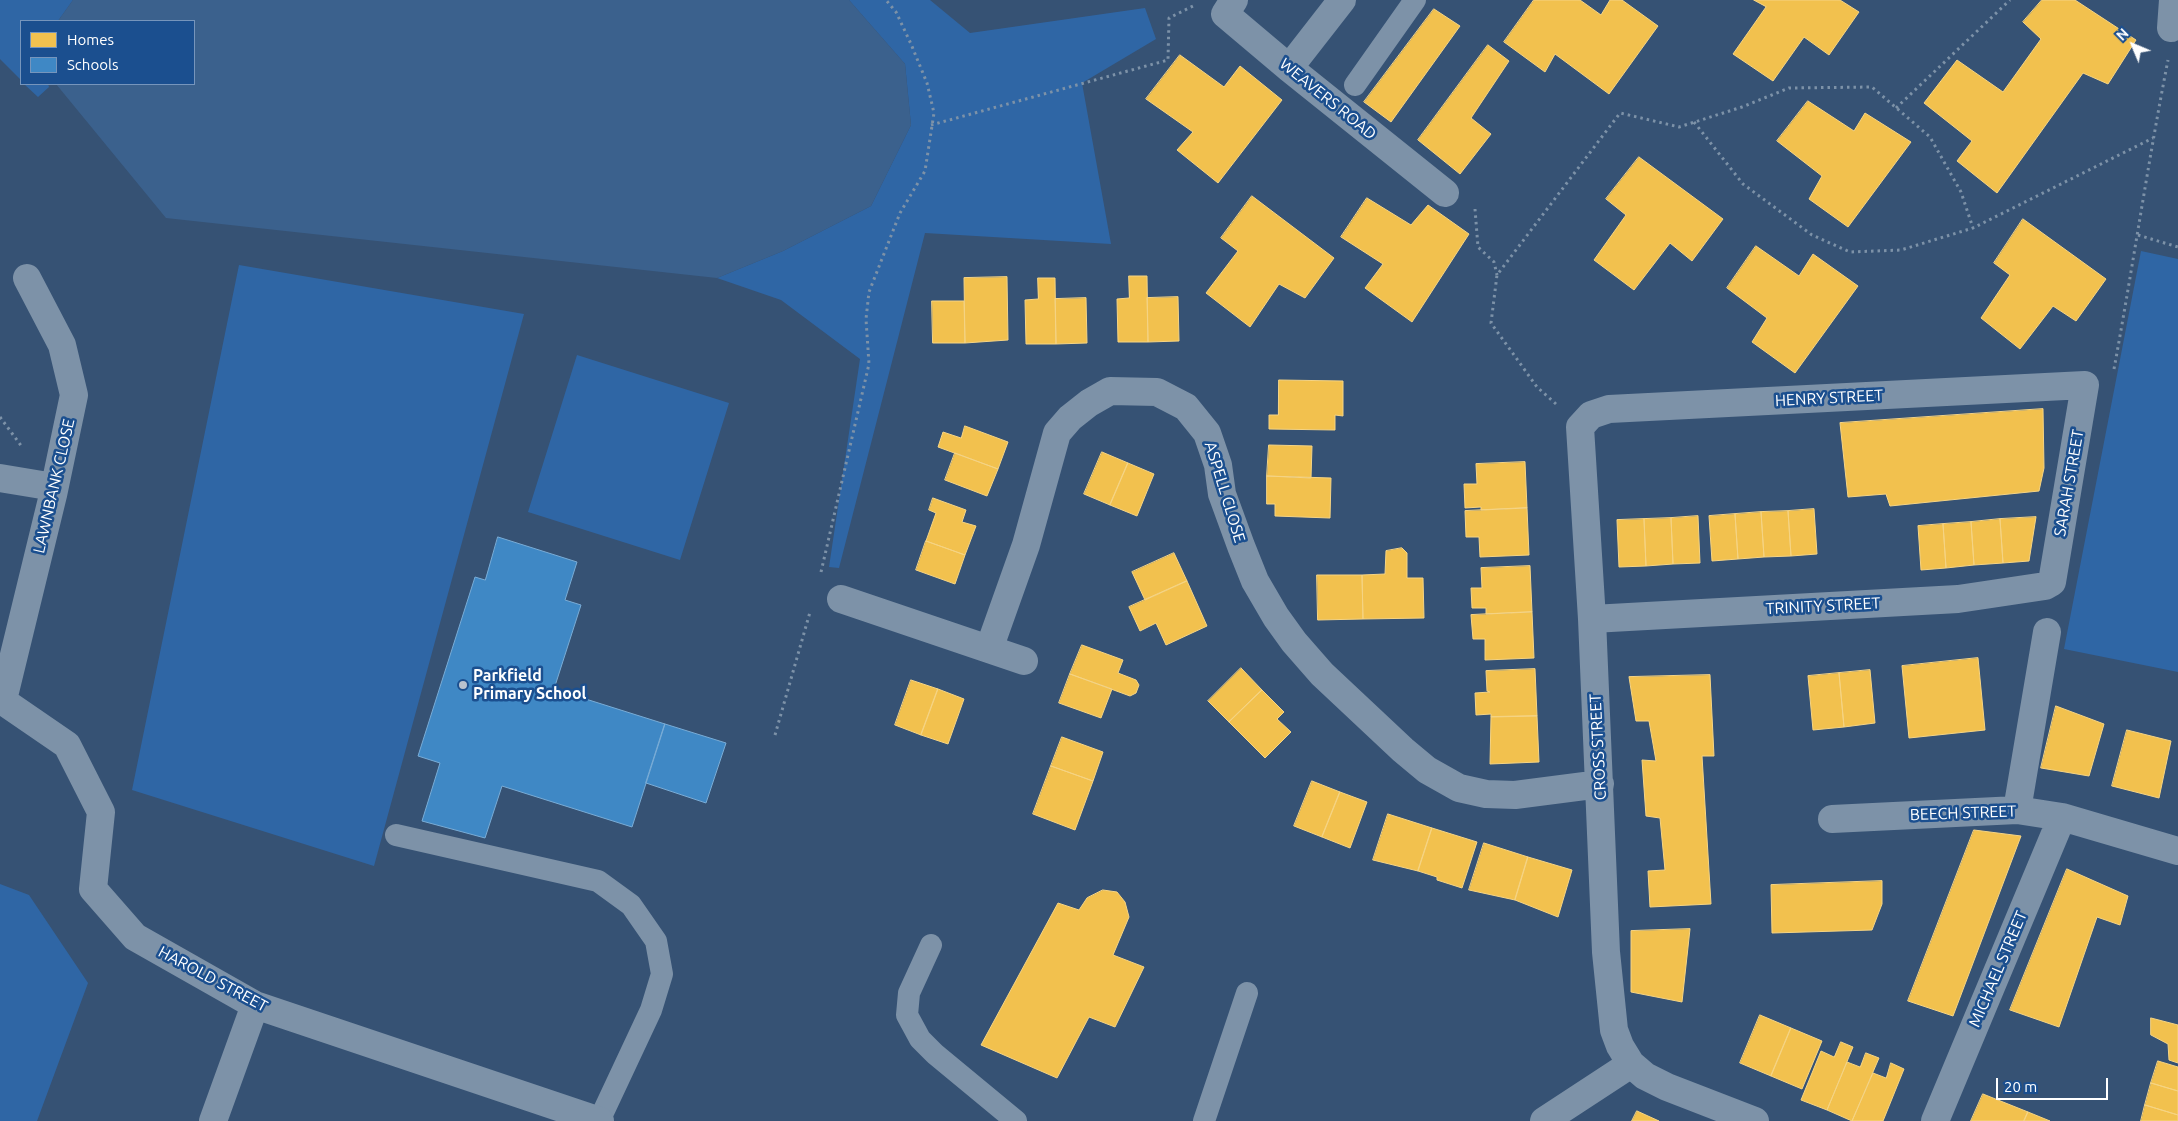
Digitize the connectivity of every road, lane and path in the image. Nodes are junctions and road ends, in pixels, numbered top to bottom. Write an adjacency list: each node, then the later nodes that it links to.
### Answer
1 (886, 0): 13 (path)
2 (1342, 0): 9 (street)
3 (1415, 0): 10 (lane)
4 (2010, 0): 11 (path)
5 (2173, 0): 7 (street)
6 (1232, 2): 9 (street, WEAVERS ROAD); 13 (path)
7 (2170, 28)
8 (2169, 57): 14 (path)
9 (1289, 68): 15 (street, WEAVERS ROAD)
10 (1355, 84)
11 (1896, 108): 12 (path); 17 (path)
12 (1694, 122): 17 (path); 20 (path)
13 (932, 125): 26 (path)
14 (2153, 138): 17 (path); 18 (path)
15 (1445, 193)
16 (1475, 205): 20 (path)
17 (1973, 228)
18 (2138, 235): 19 (path); 22 (path)
19 (2178, 247)
20 (1497, 275): 23 (path)
21 (27, 278): 25 (street, LAWNBANK CLOSE)
22 (2085, 385): 23 (street, HENRY STREET); 27 (street, SARAH STREET)
23 (1580, 427): 30 (street, CROSS STREET)
24 (0, 478): 25 (street)
25 (54, 487): 34 (street, LAWNBANK CLOSE)
26 (820, 575)
27 (2052, 582): 30 (street, TRINITY STREET)
28 (841, 599): 32 (street)
29 (812, 604): 35 (path)
30 (1592, 619): 36 (street, CROSS STREET)
31 (2047, 632): 37 (street)
32 (989, 649): 33 (street); 36 (street, ASPELL CLOSE)
33 (1024, 661)
34 (2, 700): 44 (street, HAROLD STREET)
35 (775, 735)
36 (1600, 784): 45 (street, CROSS STREET)
37 (2017, 810): 38 (street, BEECH STREET); 39 (street, BEECH STREET)
38 (2062, 817): 41 (street, BEECH STREET); 52 (street, MICHAEL STREET)
39 (1832, 819)
40 (396, 835): 47 (lane)
41 (2178, 852)
42 (931, 945): 48 (lane)
43 (1247, 993): 49 (lane)
44 (255, 1005): 46 (street); 47 (street, HAROLD STREET)
45 (1631, 1064): 50 (street); 51 (street)
46 (213, 1121)
47 (600, 1121)
48 (1016, 1121)
49 (1204, 1121)
50 (1544, 1121)
51 (1755, 1121)
52 (1935, 1121)

